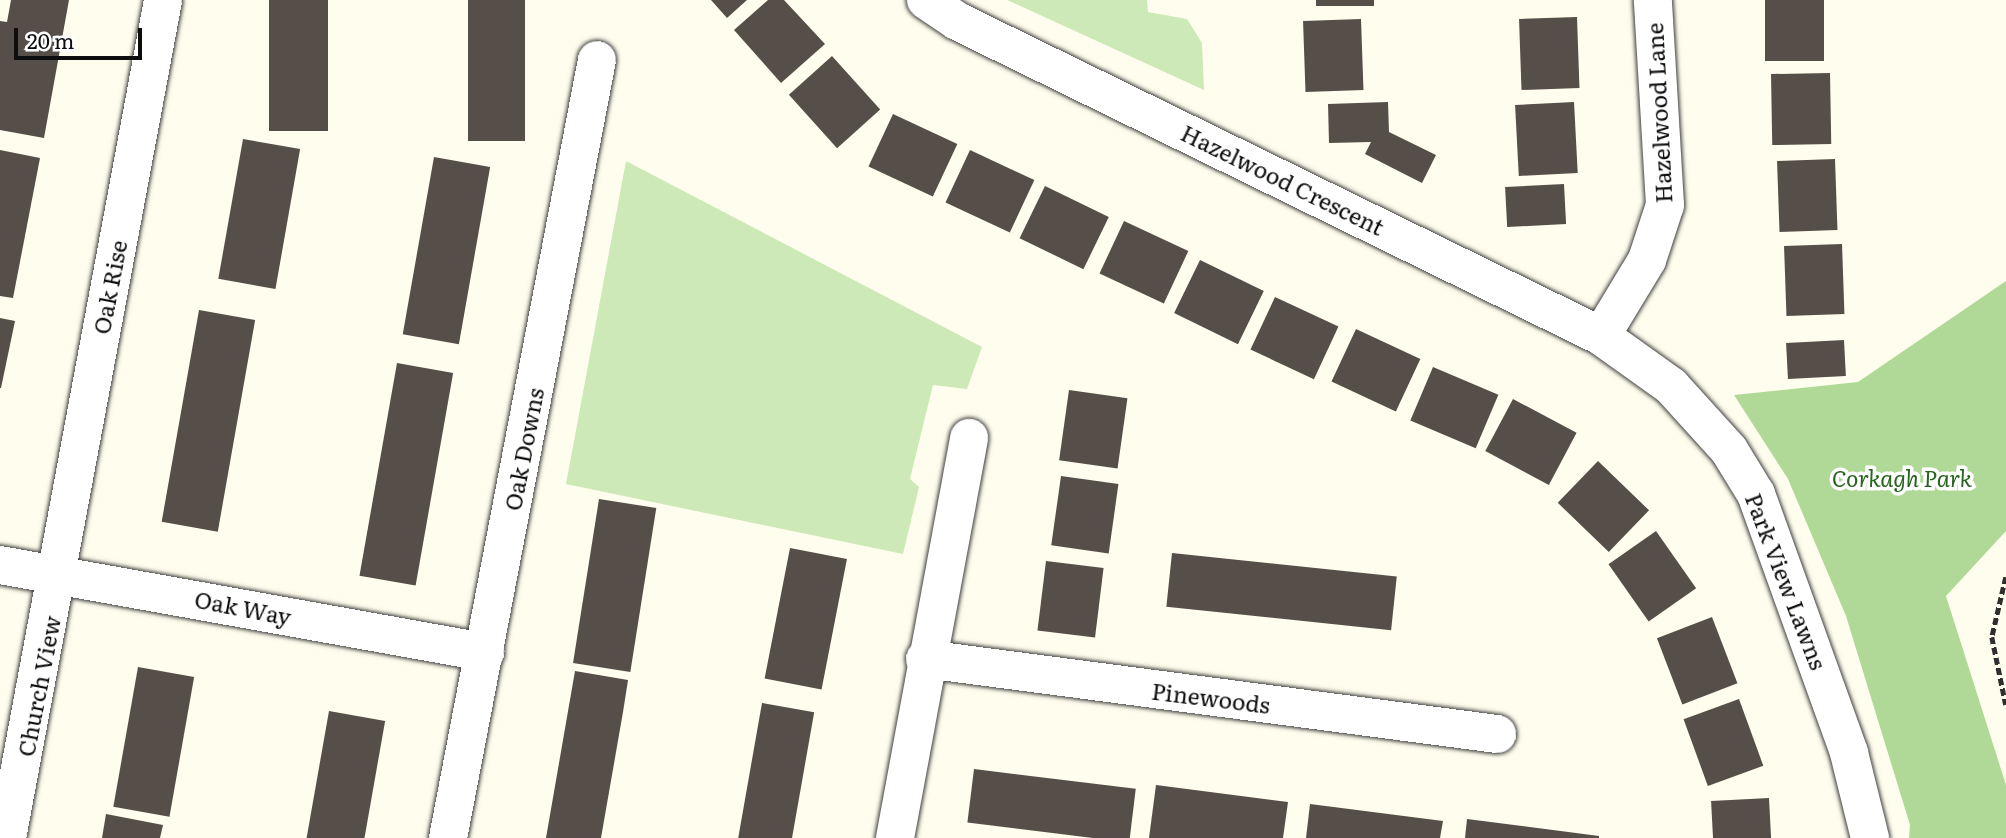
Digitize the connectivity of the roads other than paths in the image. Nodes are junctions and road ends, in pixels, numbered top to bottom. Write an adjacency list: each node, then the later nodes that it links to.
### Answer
1 (163, 0): 9 (street, Oak Rise)
2 (926, 0): 5 (street, Hazelwood Crescent)
3 (1653, 0): 5 (street, Hazelwood Lane)
4 (597, 60): 10 (street, Oak Downs)
5 (1601, 336): 6 (street, Hazelwood Crescent)
6 (1638, 363): 16 (street, Park View Lawns)
7 (969, 438): 11 (street)
8 (0, 565): 9 (street, Oak Way)
9 (57, 574): 10 (street, Oak Way); 13 (street, Church View)
10 (485, 652): 14 (street, Oak Downs)
11 (925, 659): 12 (street, Pinewoods); 15 (street)
12 (1497, 734)
13 (7, 838)
14 (448, 838)
15 (895, 838)
16 (1870, 838)

